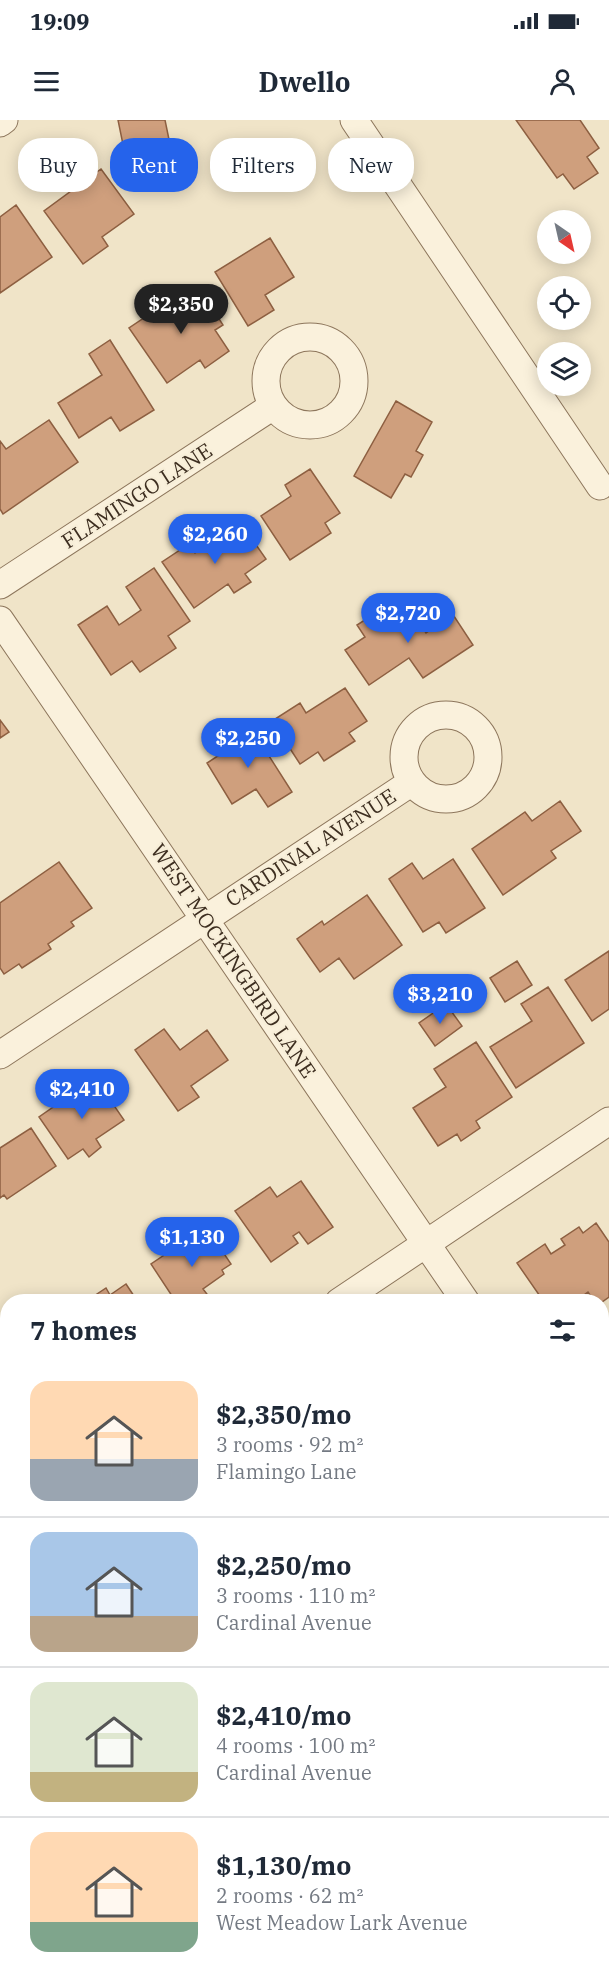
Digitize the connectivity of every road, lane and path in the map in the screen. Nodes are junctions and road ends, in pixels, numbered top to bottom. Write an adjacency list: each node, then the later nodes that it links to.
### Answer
1 (4, 120): 3 (street)
2 (354, 120): 5 (street)
3 (0, 123)
4 (273, 406): 6 (street, FLAMINGO LANE)
5 (600, 486)
6 (0, 585)
7 (0, 620): 9 (street, WEST MOCKINGBIRD LANE)
8 (412, 782): 9 (street, CARDINAL AVENUE)
9 (203, 919): 10 (street, CARDINAL AVENUE); 12 (street, WEST MOCKINGBIRD LANE)
10 (0, 1055)
11 (609, 1121): 12 (street)
12 (428, 1245): 13 (street); 14 (street, WEST MOCKINGBIRD LANE)
13 (351, 1294)
14 (461, 1294)

